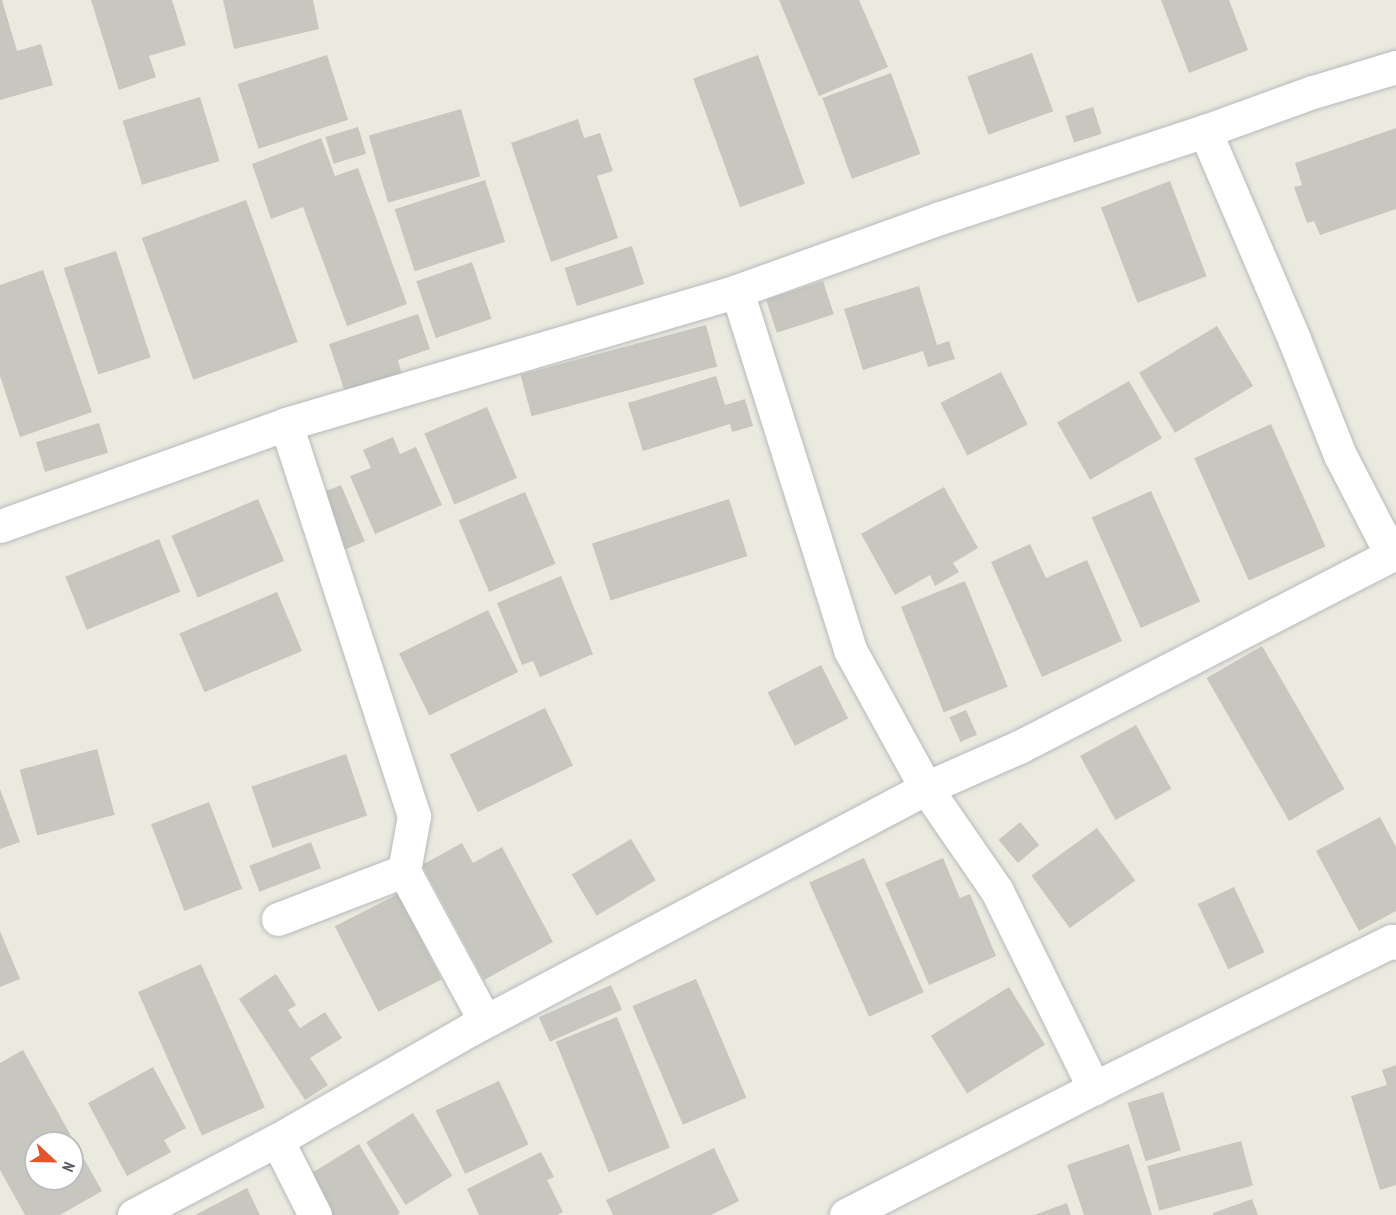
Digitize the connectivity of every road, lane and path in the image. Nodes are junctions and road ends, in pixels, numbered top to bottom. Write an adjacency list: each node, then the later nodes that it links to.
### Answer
1 (1396, 67): 2 (street)
2 (1204, 131): 3 (street); 6 (street)
3 (737, 291): 4 (street); 7 (street)
4 (286, 424): 5 (street); 8 (street)
5 (0, 526)
6 (1394, 553): 7 (street)
7 (926, 788): 11 (street); 12 (street)
8 (404, 871): 9 (street); 11 (street)
9 (278, 919)
10 (1396, 944): 12 (street)
11 (469, 1030): 13 (street)
12 (1094, 1088): 16 (street)
13 (277, 1140): 14 (street); 15 (street)
14 (134, 1215)
15 (315, 1215)
16 (846, 1215)

